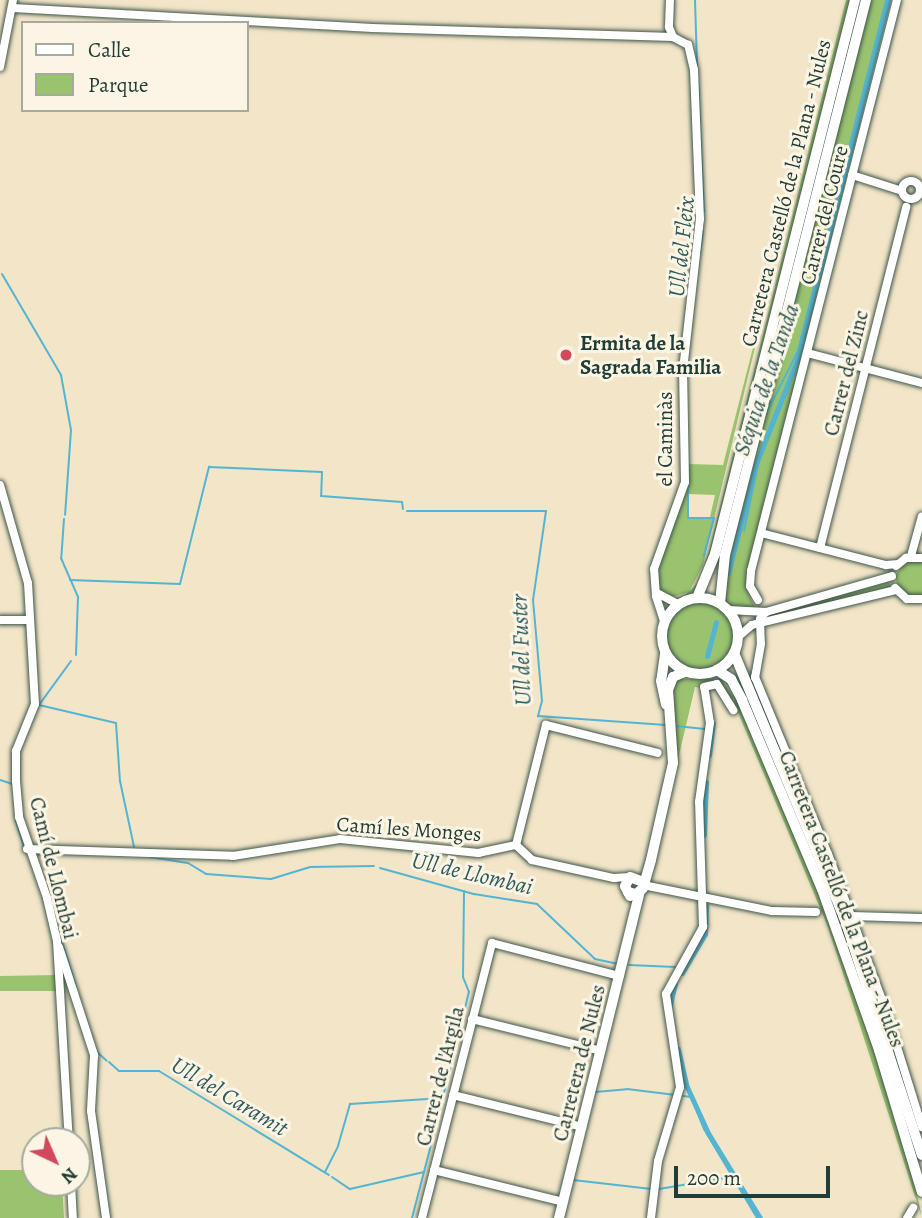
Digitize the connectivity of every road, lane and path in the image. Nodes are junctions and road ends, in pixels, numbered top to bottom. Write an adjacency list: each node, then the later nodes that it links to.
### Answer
1 (670, 0): 6 (street)
2 (855, 0): 22 (main road, Carretera Castelló de la Plana - Nules)
3 (866, 0): 26 (main road, Carretera Castelló de la Plana - Nules)
4 (897, 0): 8 (street, Carrer del Coure)
5 (13, 4): 6 (street); 7 (street)
6 (673, 37): 20 (street, el Caminàs)
7 (0, 67)
8 (852, 175): 9 (street); 10 (street, Carrer del Coure)
9 (913, 193): 11 (street, Carrer del Zinc)
10 (807, 353): 11 (street); 15 (street, Carrer del Coure)
11 (866, 368): 12 (street); 16 (street, Carrer del Zinc)
12 (922, 383)
13 (0, 485): 29 (street, Camí de Llombai)
14 (922, 516): 17 (street)
15 (761, 533): 16 (street); 24 (street, Carrer del Coure)
16 (820, 548): 19 (street)
17 (911, 556): 18 (street); 19 (street)
18 (922, 558)
19 (894, 570): 21 (street); 27 (street)
20 (655, 590): 25 (street); 30 (street)
21 (896, 590): 23 (street); 31 (street)
22 (697, 598): 25 (main road); 26 (main road)
23 (922, 598)
24 (758, 600)
25 (678, 604): 30 (main road)
26 (724, 607): 27 (street); 32 (main road)
27 (766, 612): 31 (street)
28 (0, 620): 29 (street)
29 (30, 620): 42 (street, Camí de Llombai)
30 (664, 621): 34 (main road)
31 (761, 629): 32 (street); 47 (street)
32 (738, 638): 33 (main road)
33 (734, 653): 35 (main road); 58 (main road, Carretera Castelló de la Plana - Nules)
34 (665, 654): 36 (main road); 38 (main road, Carretera de Nules)
35 (717, 670): 36 (main road); 60 (main road, Carretera Castelló de la Plana - Nules)
36 (685, 672): 38 (main road, Carretera de Nules)
37 (733, 710): 45 (street)
38 (669, 713): 41 (main road, Carretera de Nules)
39 (658, 753): 40 (street)
40 (516, 845): 42 (street, Camí les Monges); 43 (street)
41 (652, 848): 43 (main road, Carretera de Nules); 44 (main road, Carretera de Nules)
42 (27, 849): 50 (street, Camí de Llombai)
43 (628, 883): 44 (main road); 44 (main road); 48 (main road, Carretera de Nules)
44 (644, 887): 45 (street); 48 (main road, Carretera de Nules)
45 (699, 896): 46 (street); 68 (street)
46 (817, 912)
47 (851, 916): 49 (street); 57 (street)
48 (635, 917): 51 (main road, Carretera de Nules)
49 (922, 918)
50 (57, 942): 55 (street, Camí de Llombai); 65 (street)
51 (620, 976): 52 (street, Carrer de l'Argila); 53 (main road, Carretera de Nules)
52 (472, 1019): 53 (street); 54 (street, Carrer de l'Argila)
53 (601, 1051): 56 (main road, Carretera de Nules)
54 (453, 1094): 56 (street); 59 (street, Carrer de l'Argila)
55 (68, 1127)
56 (582, 1127): 62 (main road, Carretera de Nules)
57 (922, 1127)
58 (922, 1156)
59 (434, 1170): 62 (street); 66 (street, Carrer de l'Argila)
60 (922, 1192)
61 (72, 1197): 64 (street)
62 (563, 1202): 67 (main road, Carretera de Nules)
63 (914, 1208): 69 (street)
64 (73, 1218)
65 (106, 1218)
66 (422, 1218)
67 (559, 1218)
68 (651, 1218)
69 (907, 1218)

